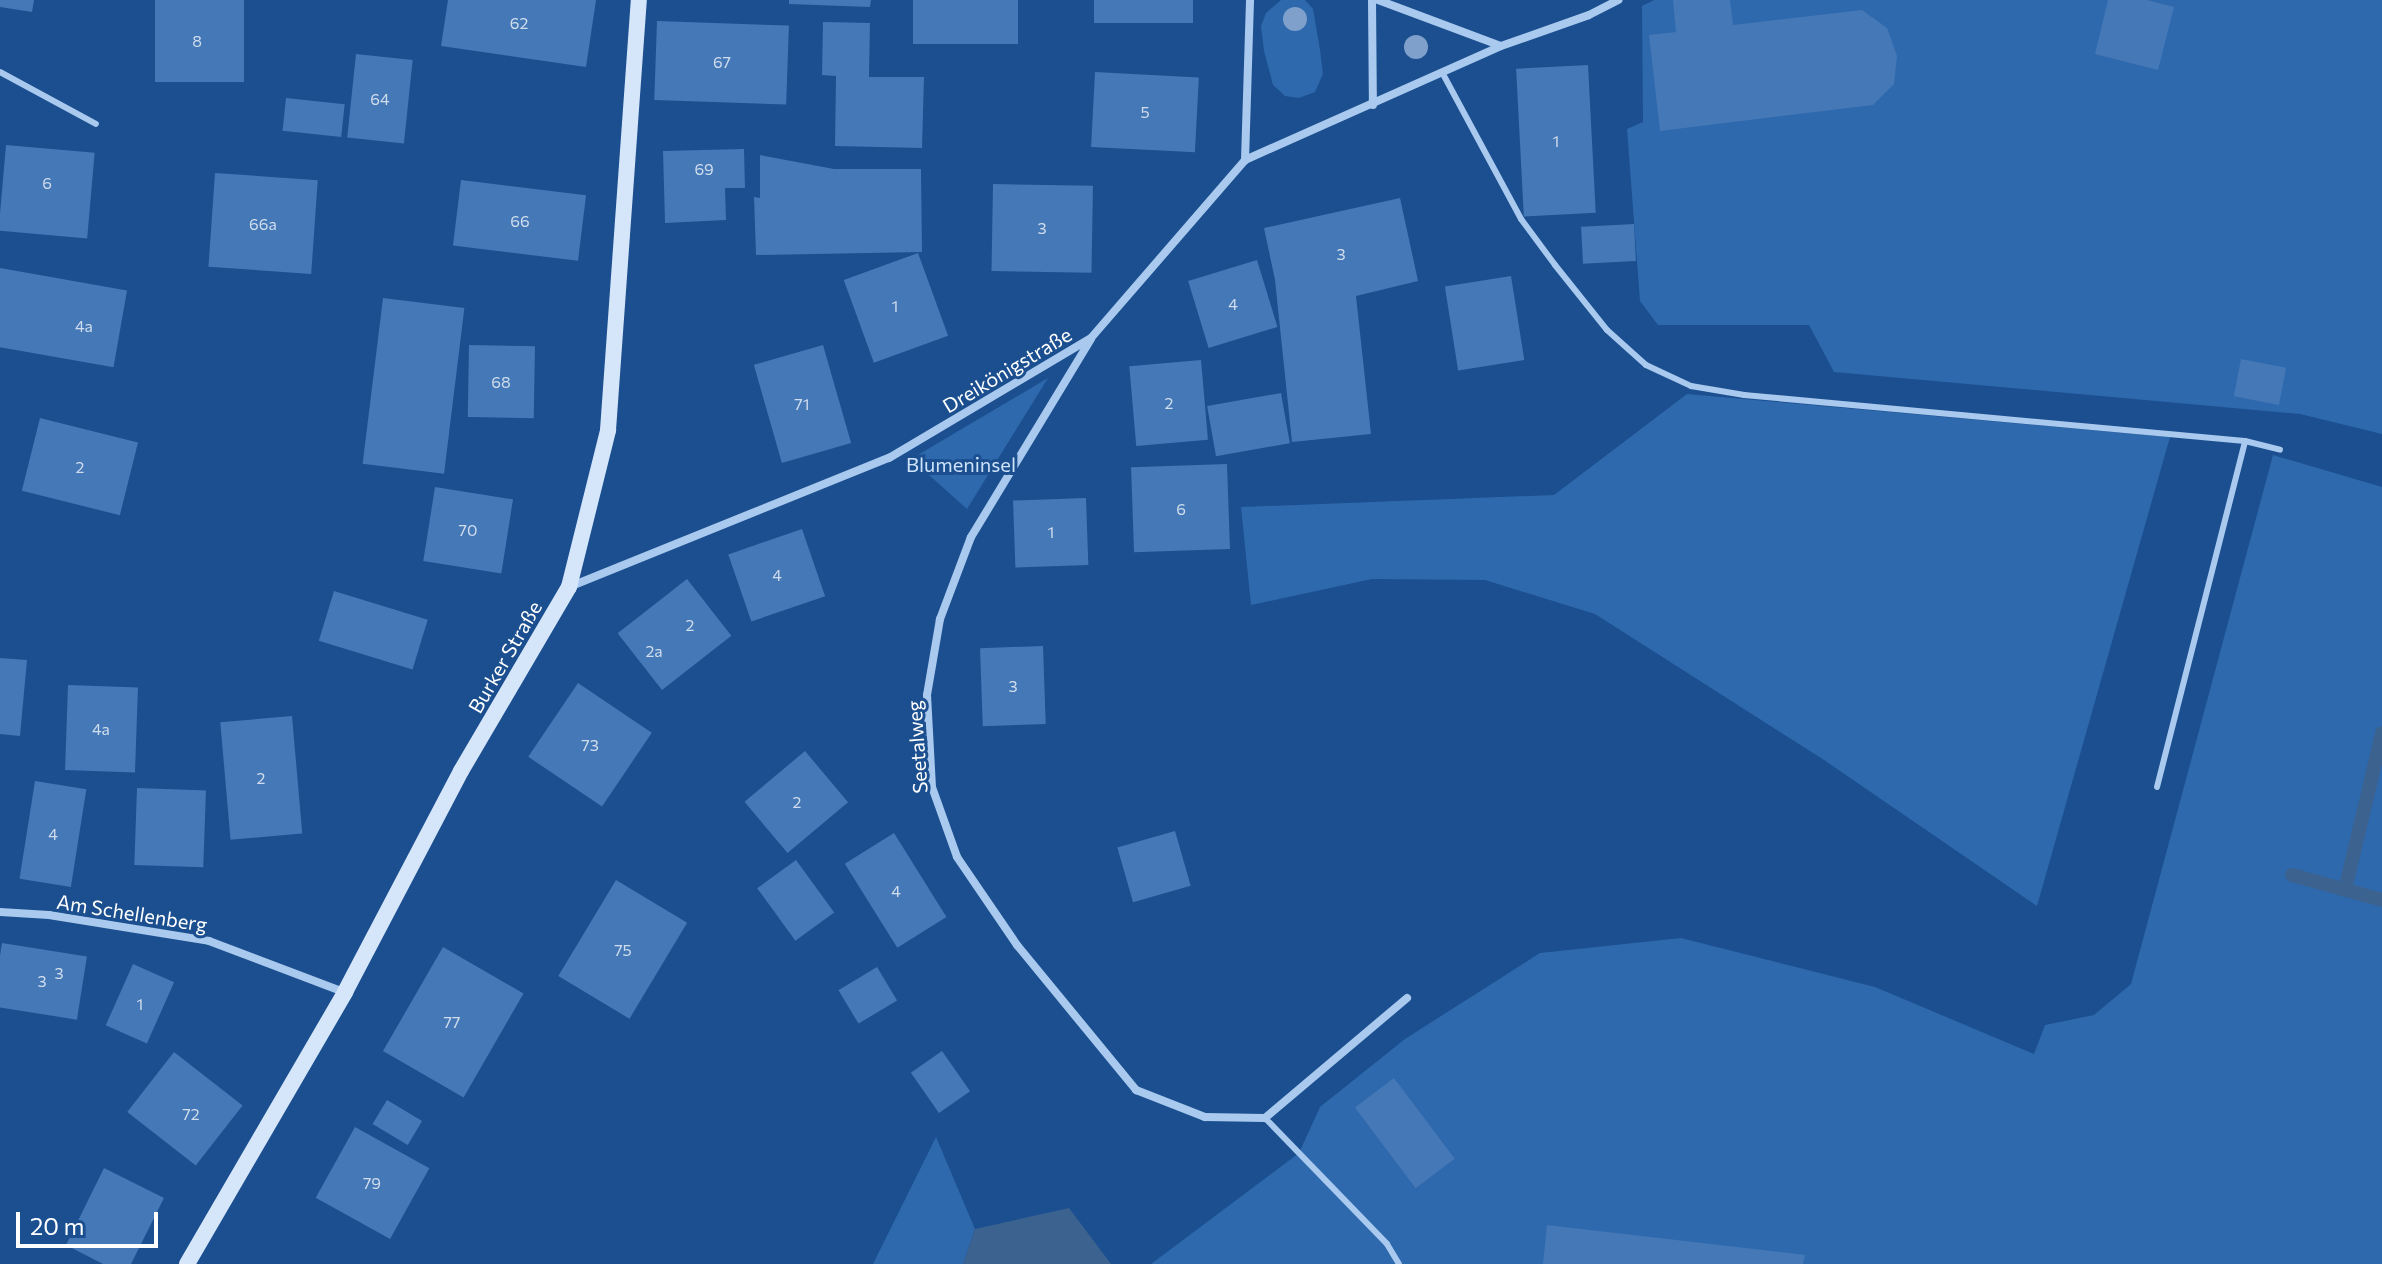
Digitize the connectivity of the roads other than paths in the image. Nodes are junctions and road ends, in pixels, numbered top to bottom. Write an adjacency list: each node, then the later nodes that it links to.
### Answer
1 (639, 0): 14 (main road, Burker Straße)
2 (1250, 0): 10 (street)
3 (1375, 0): 5 (street); 8 (street)
4 (1618, 0): 5 (street, Dreikönigstraße)
5 (1501, 46): 7 (street, Dreikönigstraße)
6 (0, 72): 9 (lane)
7 (1443, 74): 8 (street, Dreikönigstraße); 12 (lane)
8 (1373, 105): 10 (street, Dreikönigstraße)
9 (96, 124)
10 (1245, 160): 11 (street, Dreikönigstraße)
11 (1091, 338): 14 (street, Dreikönigstraße); 19 (street, Seetalweg)
12 (2245, 441): 13 (lane); 15 (lane)
13 (2280, 450)
14 (569, 587): 17 (main road, Burker Straße)
15 (2157, 787)
16 (0, 912): 17 (street, Am Schellenberg)
17 (345, 992): 20 (main road, Burker Straße)
18 (1407, 998): 19 (street)
19 (1265, 1118): 21 (lane)
20 (187, 1264)
21 (1399, 1264)

